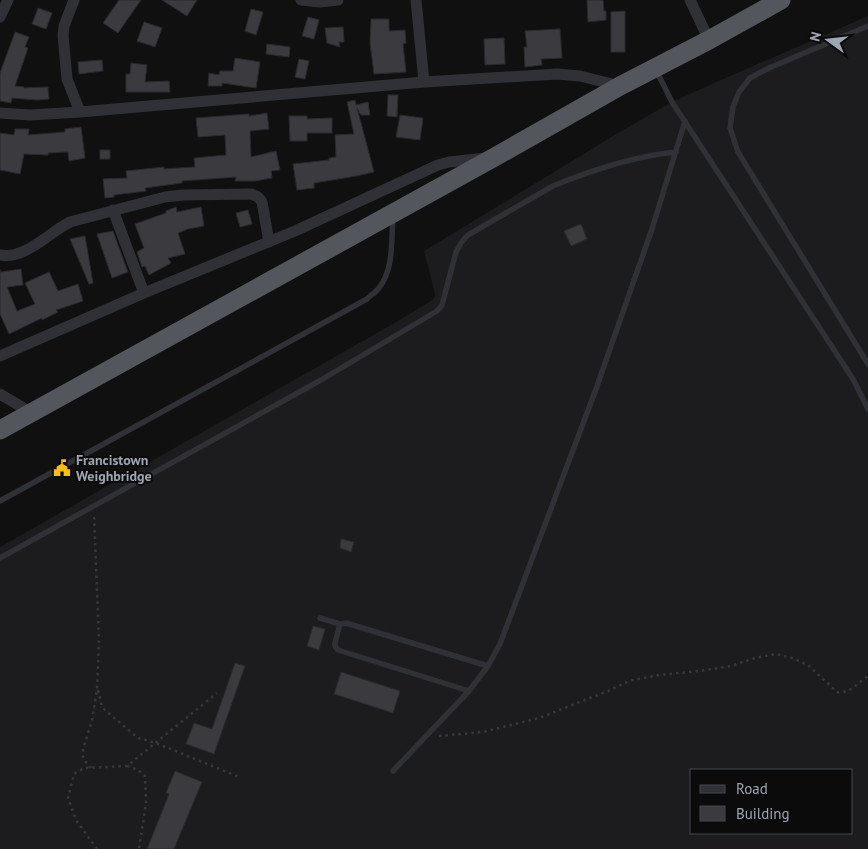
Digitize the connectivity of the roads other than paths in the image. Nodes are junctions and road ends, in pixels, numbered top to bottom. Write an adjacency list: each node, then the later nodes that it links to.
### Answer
1 (8, 0): 8 (street)
2 (74, 0): 14 (street)
3 (301, 0): 4 (street)
4 (338, 0)
5 (416, 0): 12 (street)
6 (690, 0): 10 (street)
7 (781, 0): 10 (highway)
8 (0, 17)
9 (868, 26): 25 (lane)
10 (709, 40): 11 (highway)
11 (655, 68): 13 (highway); 16 (lane)
12 (424, 82): 13 (street); 14 (street)
13 (620, 86): 18 (highway)
14 (80, 112): 15 (street)
15 (0, 113)
16 (685, 121): 17 (lane); 27 (lane)
17 (676, 152): 31 (lane); 34 (lane)
18 (493, 158): 20 (highway); 21 (street)
19 (113, 210): 21 (street); 22 (street); 23 (street)
20 (393, 213): 28 (highway); 30 (lane)
21 (270, 242): 23 (street)
22 (0, 256)
23 (144, 293): 24 (street)
24 (0, 356)
25 (868, 364)
26 (0, 394): 28 (street)
27 (868, 409)
28 (30, 412): 29 (highway)
29 (0, 430)
30 (0, 502)
31 (0, 558)
32 (320, 618): 33 (lane)
33 (340, 624): 34 (lane); 35 (lane)
34 (488, 666): 35 (lane)
35 (469, 691): 36 (lane)
36 (393, 770)

